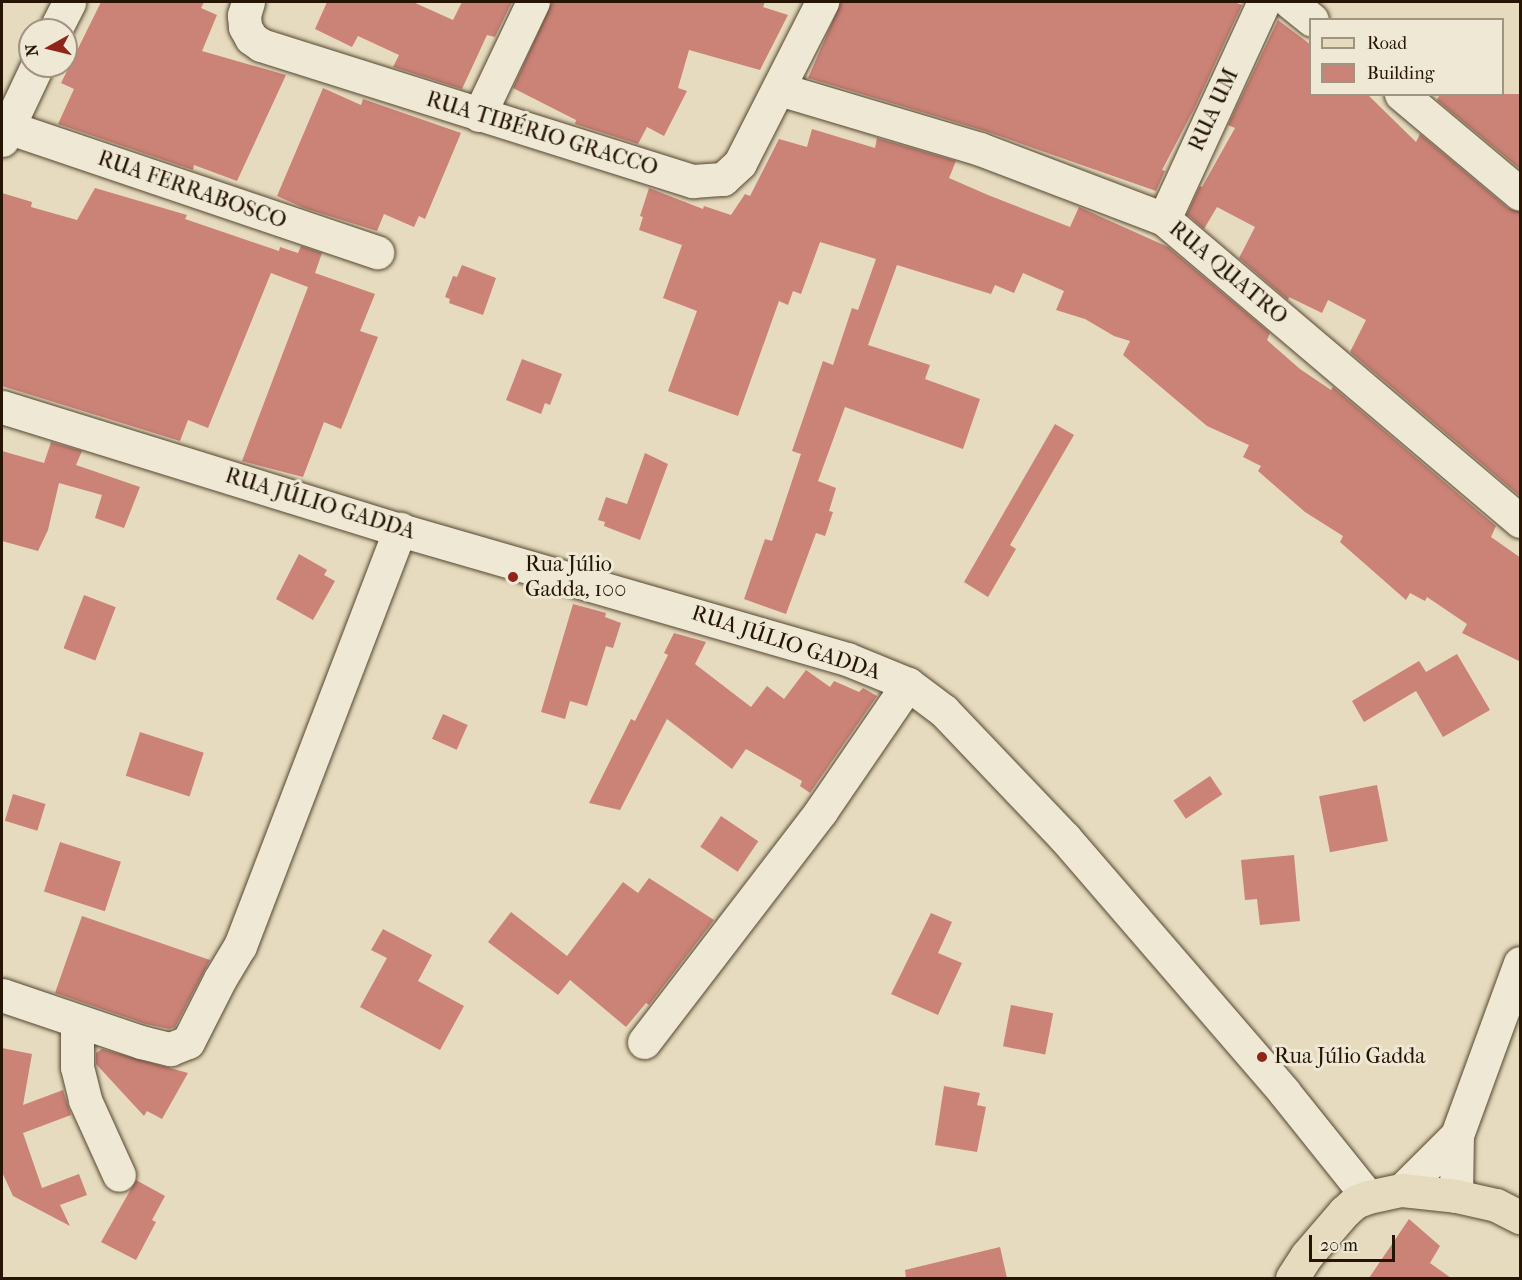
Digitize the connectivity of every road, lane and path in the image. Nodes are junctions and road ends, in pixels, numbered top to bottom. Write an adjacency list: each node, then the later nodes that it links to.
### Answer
1 (69, 2): 7 (street)
2 (248, 2): 12 (street, RUA TIBÉRIO GRACCO)
3 (533, 2): 12 (street)
4 (822, 2): 10 (street, RUA TIBÉRIO GRACCO)
5 (1264, 2): 15 (street, RUA UM)
6 (1290, 2): 8 (street)
7 (61, 18)
8 (1310, 18)
9 (31, 78): 13 (street)
10 (778, 89): 12 (street, RUA TIBÉRIO GRACCO); 15 (street, RUA QUATRO)
11 (1403, 96): 14 (street)
12 (479, 115)
13 (4, 134): 16 (street, RUA FERRABOSCO)
14 (1521, 194)
15 (1164, 219): 18 (street, RUA QUATRO)
16 (377, 252)
17 (2, 407): 19 (street, RUA JÚLIO GADDA)
18 (1521, 521)
19 (400, 530): 20 (street, RUA JÚLIO GADDA); 23 (street)
20 (908, 684): 24 (street); 29 (street, RUA JÚLIO GADDA)
21 (1521, 963): 25 (street)
22 (2, 995): 23 (street)
23 (77, 1021): 26 (street)
24 (644, 1042)
25 (1457, 1135): 27 (street); 28 (street)
26 (119, 1175)
27 (1402, 1190): 28 (main road); 29 (main road)
28 (1456, 1196): 30 (main road)
29 (1368, 1197): 31 (main road)
30 (1521, 1217)
31 (1292, 1278)

